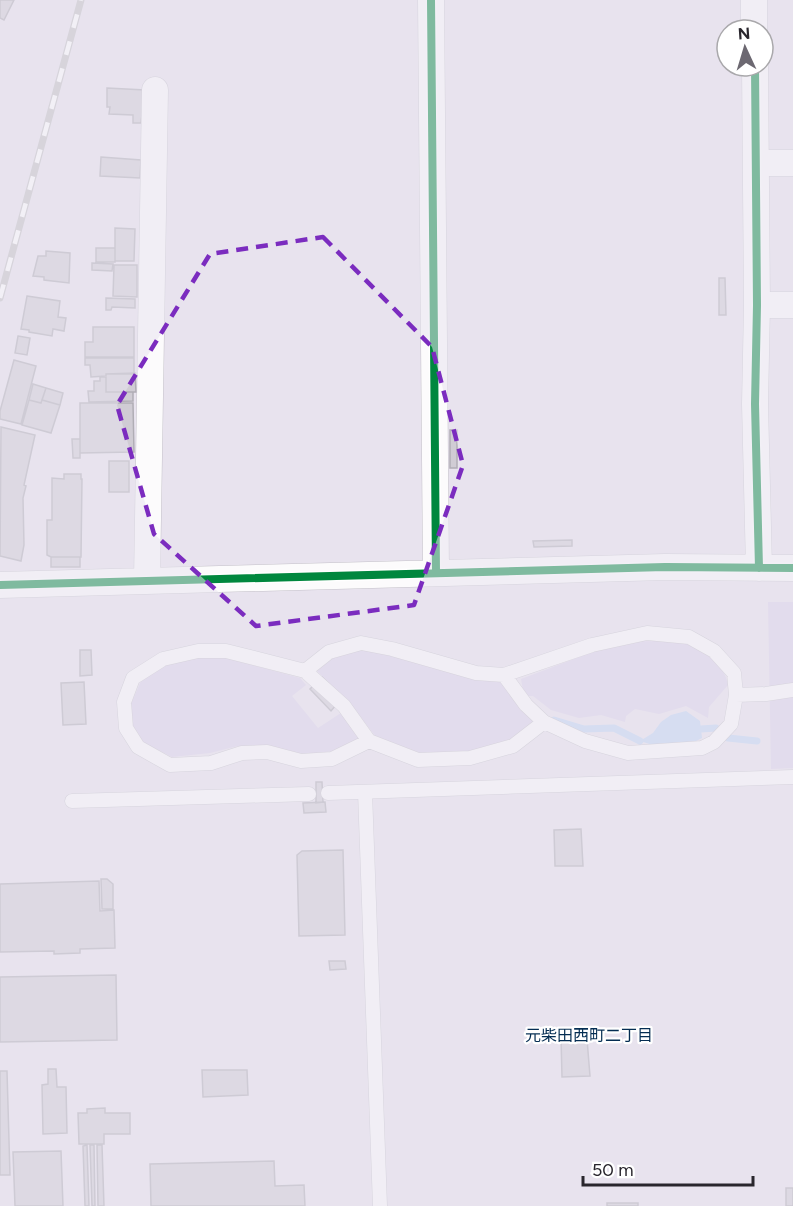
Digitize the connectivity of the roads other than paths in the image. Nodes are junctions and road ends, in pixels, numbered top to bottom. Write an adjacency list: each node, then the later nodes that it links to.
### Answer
1 (431, 0): 12 (street)
2 (754, 0): 3 (street)
3 (754, 18)
4 (755, 78): 6 (street)
5 (156, 90): 13 (street)
6 (756, 163): 7 (street); 8 (street)
7 (793, 163)
8 (757, 305): 9 (street); 10 (street)
9 (793, 305)
10 (759, 568): 11 (street); 12 (street)
11 (793, 568)
12 (436, 572): 13 (street)
13 (147, 580): 14 (street)
14 (0, 585)
15 (305, 671): 16 (lane); 20 (lane); 20 (lane)
16 (504, 675): 18 (lane); 19 (lane)
17 (793, 690): 18 (lane)
18 (736, 695): 19 (lane)
19 (544, 722): 20 (lane)
20 (369, 741)
21 (793, 777): 22 (lane)
22 (365, 792): 23 (lane); 26 (lane)
23 (327, 793)
24 (309, 794): 25 (lane)
25 (72, 801)
26 (380, 1206)

